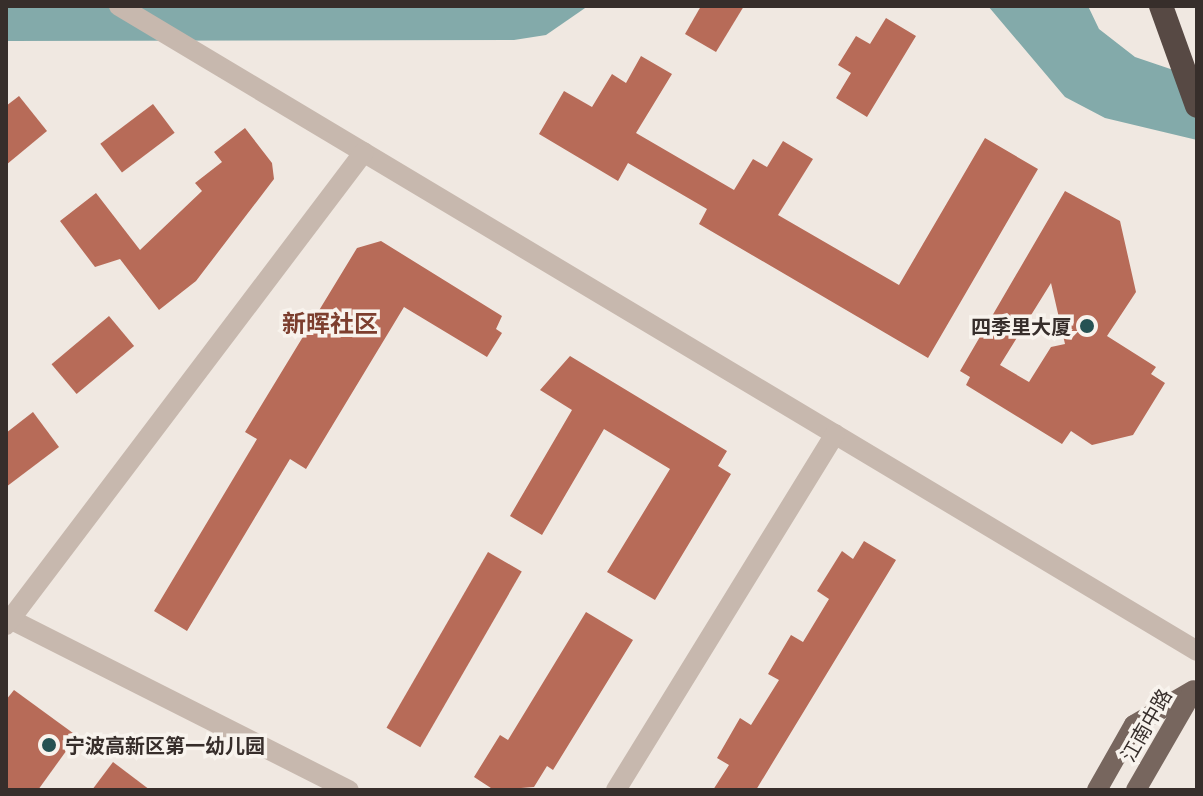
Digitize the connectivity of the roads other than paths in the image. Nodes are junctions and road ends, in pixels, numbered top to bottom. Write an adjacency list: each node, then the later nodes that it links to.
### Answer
1 (119, 6): 4 (street)
2 (1161, 6): 3 (highway)
3 (1197, 106)
4 (364, 152): 5 (street); 6 (street)
5 (835, 434): 7 (street); 10 (street)
6 (7, 620): 9 (street)
7 (1197, 651)
8 (1195, 687): 11 (main road); 12 (main road, 江南中路)
9 (349, 790)
10 (616, 790)
11 (1097, 790)
12 (1136, 790)

